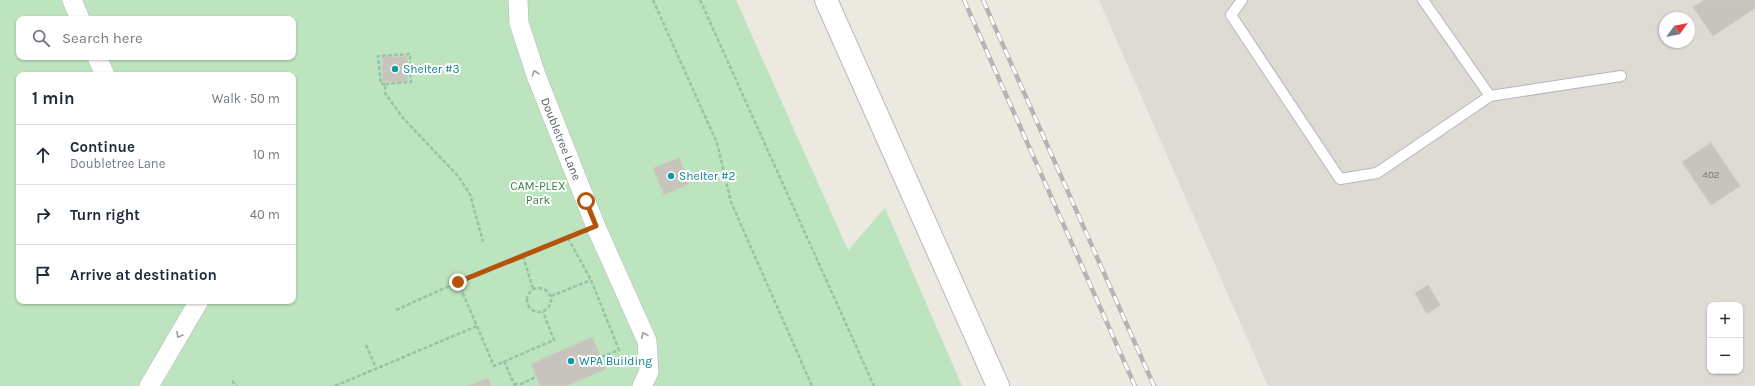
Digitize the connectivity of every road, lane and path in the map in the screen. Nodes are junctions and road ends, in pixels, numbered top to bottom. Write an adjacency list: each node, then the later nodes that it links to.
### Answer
1 (72, 0): 8 (street)
2 (518, 0): 14 (street, Doubletree Lane, one-way to 2)
3 (653, 0): 37 (path)
4 (700, 0): 38 (path)
5 (826, 0): 39 (main road)
6 (1242, 0): 13 (lane)
7 (1423, 0): 13 (lane)
8 (79, 16)
9 (98, 60): 10 (street)
10 (104, 72)
11 (1621, 76): 13 (lane)
12 (386, 84): 12 (path); 16 (path)
13 (1490, 96)
14 (596, 226): 15 (path); 36 (street, Doubletree Lane, one-way to 14)
15 (568, 238): 17 (path); 18 (path)
16 (484, 242)
17 (523, 256): 19 (path); 20 (path)
18 (591, 280): 21 (path); 27 (path)
19 (458, 282): 23 (path); 25 (path)
20 (534, 289): 21 (path); 24 (path)
21 (551, 296): 24 (path)
22 (197, 304): 33 (street, one-way to 33)
23 (396, 310)
24 (543, 312): 28 (path)
25 (477, 326): 28 (path); 29 (path)
26 (366, 345): 29 (path)
27 (601, 357)
28 (504, 361): 32 (path)
29 (376, 368): 35 (path)
30 (536, 377): 32 (path)
31 (232, 381): 34 (path)
32 (514, 385)
33 (149, 386)
34 (237, 386)
35 (335, 386)
36 (642, 386)
37 (812, 386)
38 (874, 386)
39 (998, 386)

